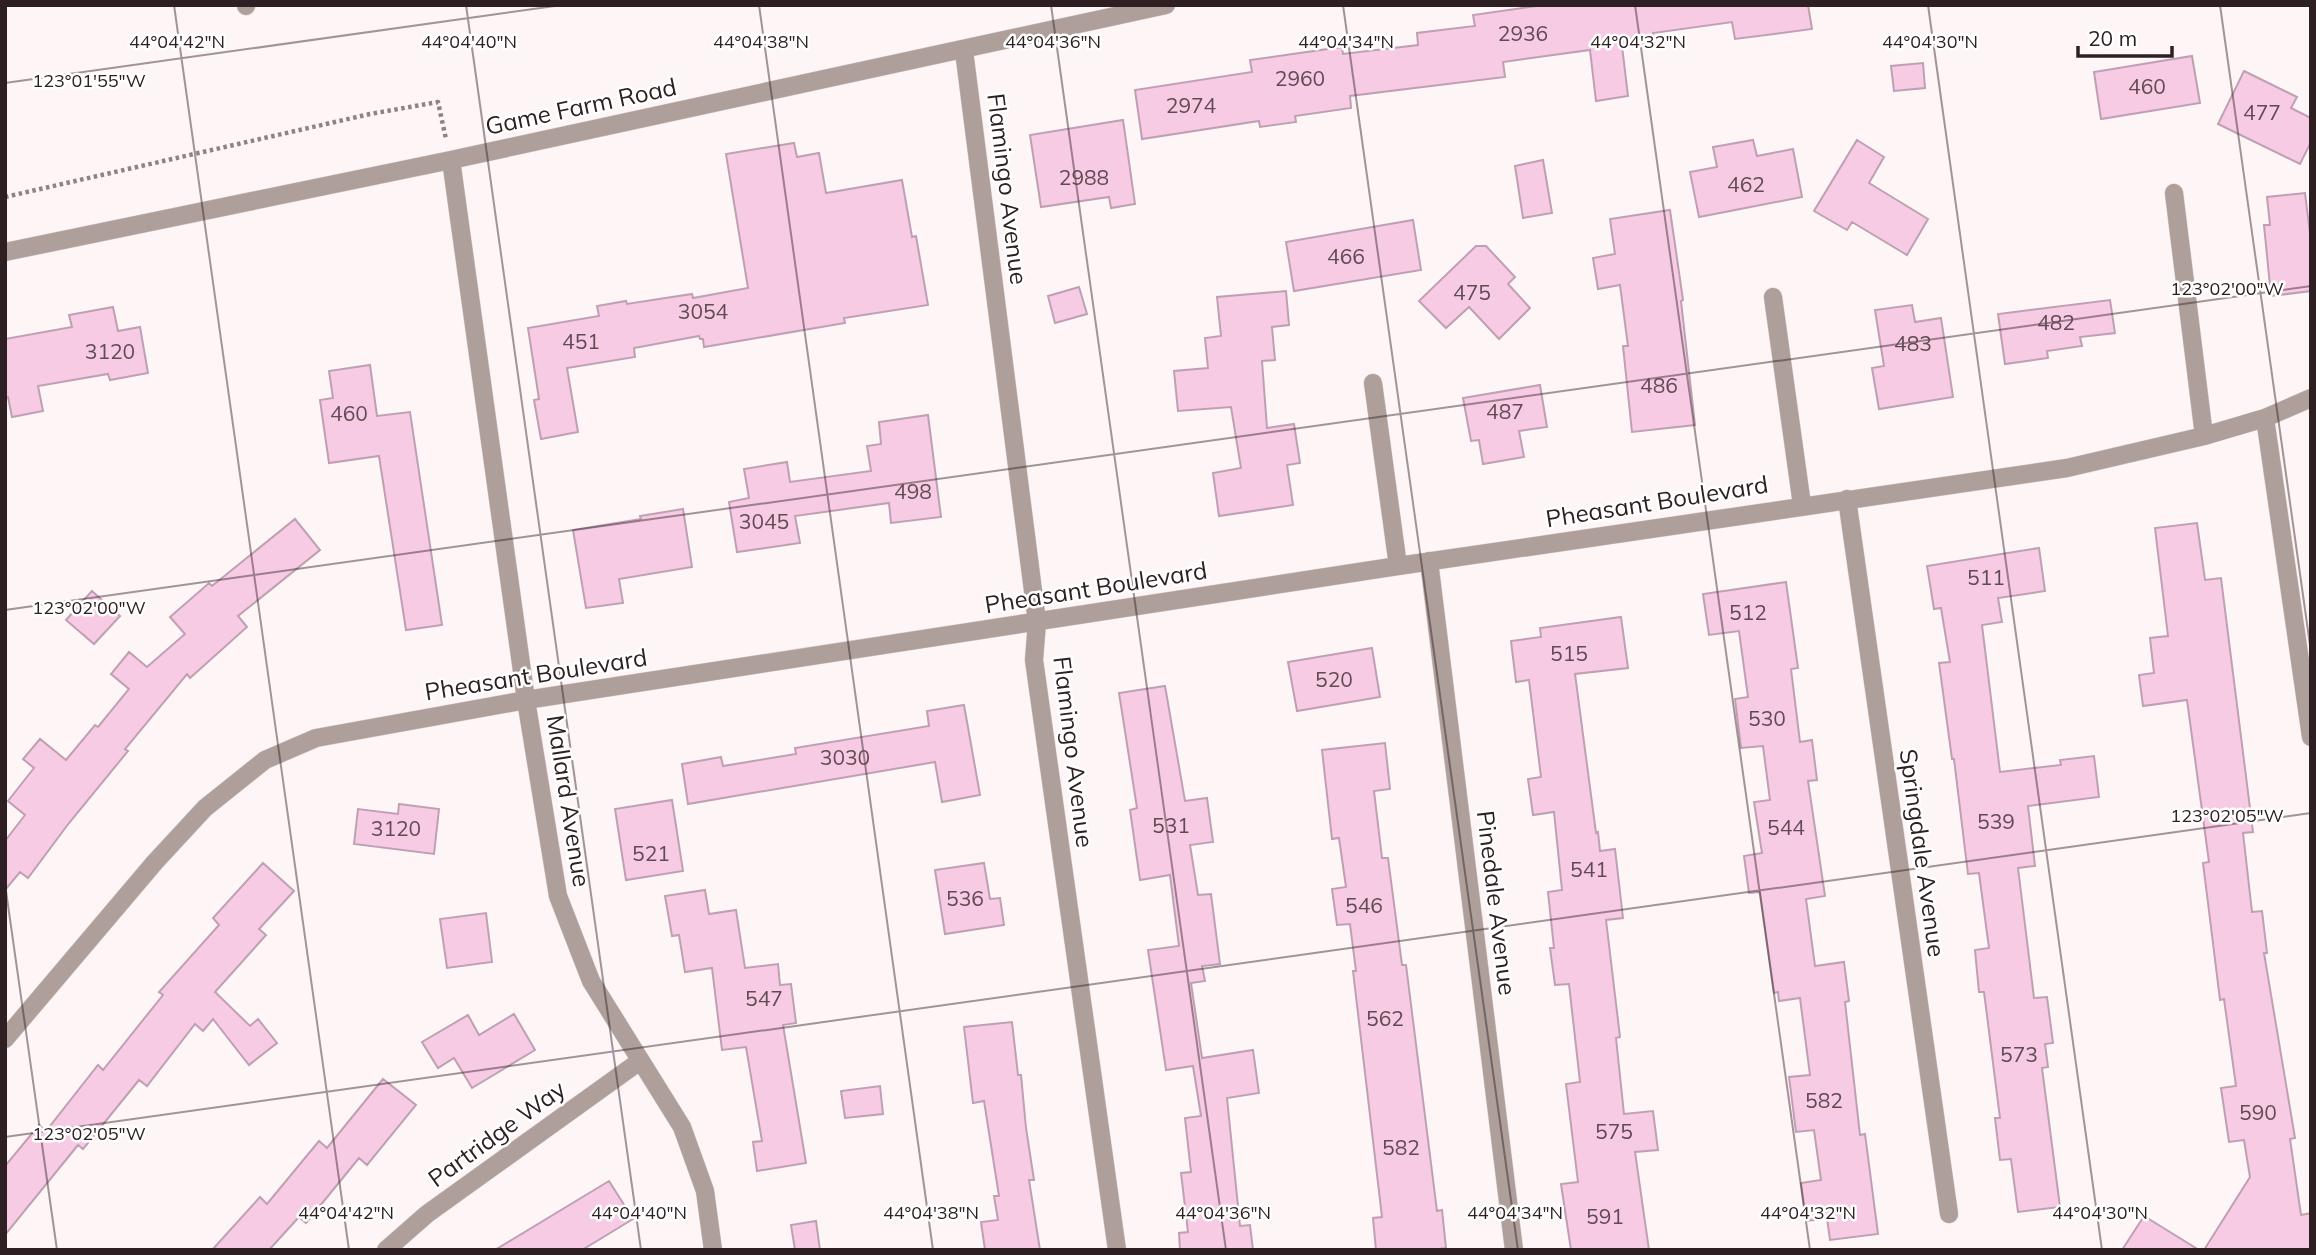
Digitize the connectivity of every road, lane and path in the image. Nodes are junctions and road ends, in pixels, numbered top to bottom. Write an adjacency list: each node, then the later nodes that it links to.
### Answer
1 (1166, 5): 2 (street, Game Farm Road)
2 (964, 51): 3 (street, Game Farm Road); 16 (street, Flamingo Avenue)
3 (451, 160): 5 (path); 6 (street, Game Farm Road); 17 (street, Mallard Avenue)
4 (2174, 193): 11 (street)
5 (5, 197)
6 (5, 253)
7 (1773, 297): 13 (street)
8 (1373, 383): 15 (street)
9 (2311, 398): 10 (street, Pheasant Boulevard)
10 (2265, 418): 11 (street, Pheasant Boulevard); 18 (street)
11 (2204, 436): 12 (street, Pheasant Boulevard)
12 (1846, 499): 13 (street, Pheasant Boulevard); 21 (street, Springdale Avenue)
13 (1802, 505): 14 (street, Pheasant Boulevard)
14 (1429, 561): 15 (street, Pheasant Boulevard); 25 (street, Pinedale Avenue)
15 (1398, 566): 16 (street, Pheasant Boulevard)
16 (1037, 622): 17 (street, Pheasant Boulevard); 24 (street, Flamingo Avenue)
17 (526, 700): 19 (street, Pheasant Boulevard); 20 (street, Mallard Avenue)
18 (2311, 737)
19 (5, 1039)
20 (640, 1061): 22 (street, Partridge Way); 23 (street, Mallard Avenue)
21 (1949, 1214)
22 (386, 1250)
23 (713, 1250)
24 (1117, 1250)
25 (1514, 1250)

